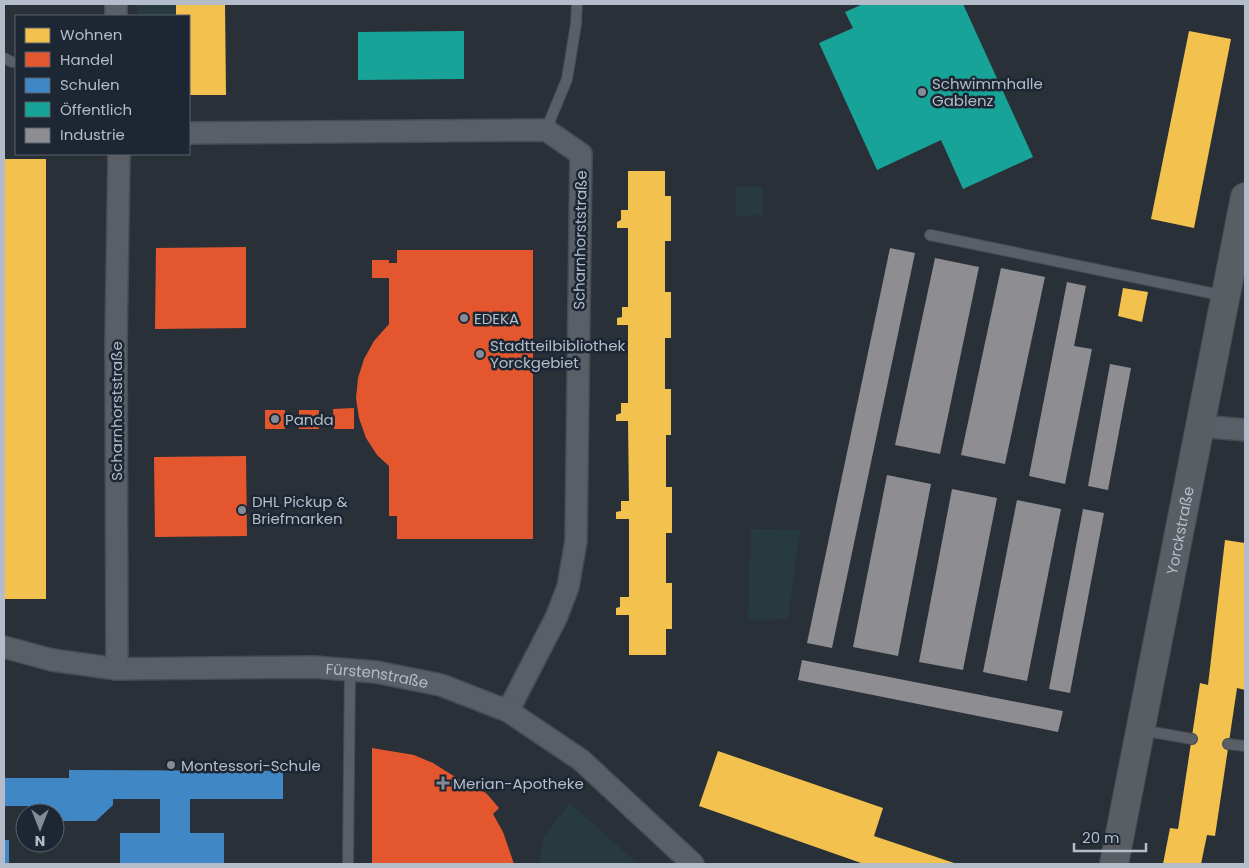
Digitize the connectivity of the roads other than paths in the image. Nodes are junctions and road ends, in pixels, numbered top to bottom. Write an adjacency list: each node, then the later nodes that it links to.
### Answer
1 (577, 4): 2 (lane)
2 (546, 130): 3 (street); 13 (street, Scharnhorststraße)
3 (190, 133)
4 (119, 155): 11 (street, Scharnhorststraße)
5 (1245, 197): 7 (main road, Yorckstraße)
6 (930, 235): 7 (lane)
7 (1226, 296): 8 (main road, Yorckstraße)
8 (1200, 426): 9 (street); 14 (main road, Yorckstraße)
9 (1245, 430)
10 (4, 647): 11 (street, Fürstenstraße)
11 (118, 669): 12 (street, Fürstenstraße)
12 (350, 669): 13 (street, Fürstenstraße); 18 (lane)
13 (508, 711): 19 (street, Fürstenstraße)
14 (1140, 730): 15 (lane); 20 (main road, Yorckstraße)
15 (1192, 739)
16 (1228, 744): 17 (lane)
17 (1245, 746)
18 (348, 864)
19 (693, 864)
20 (1114, 864)

